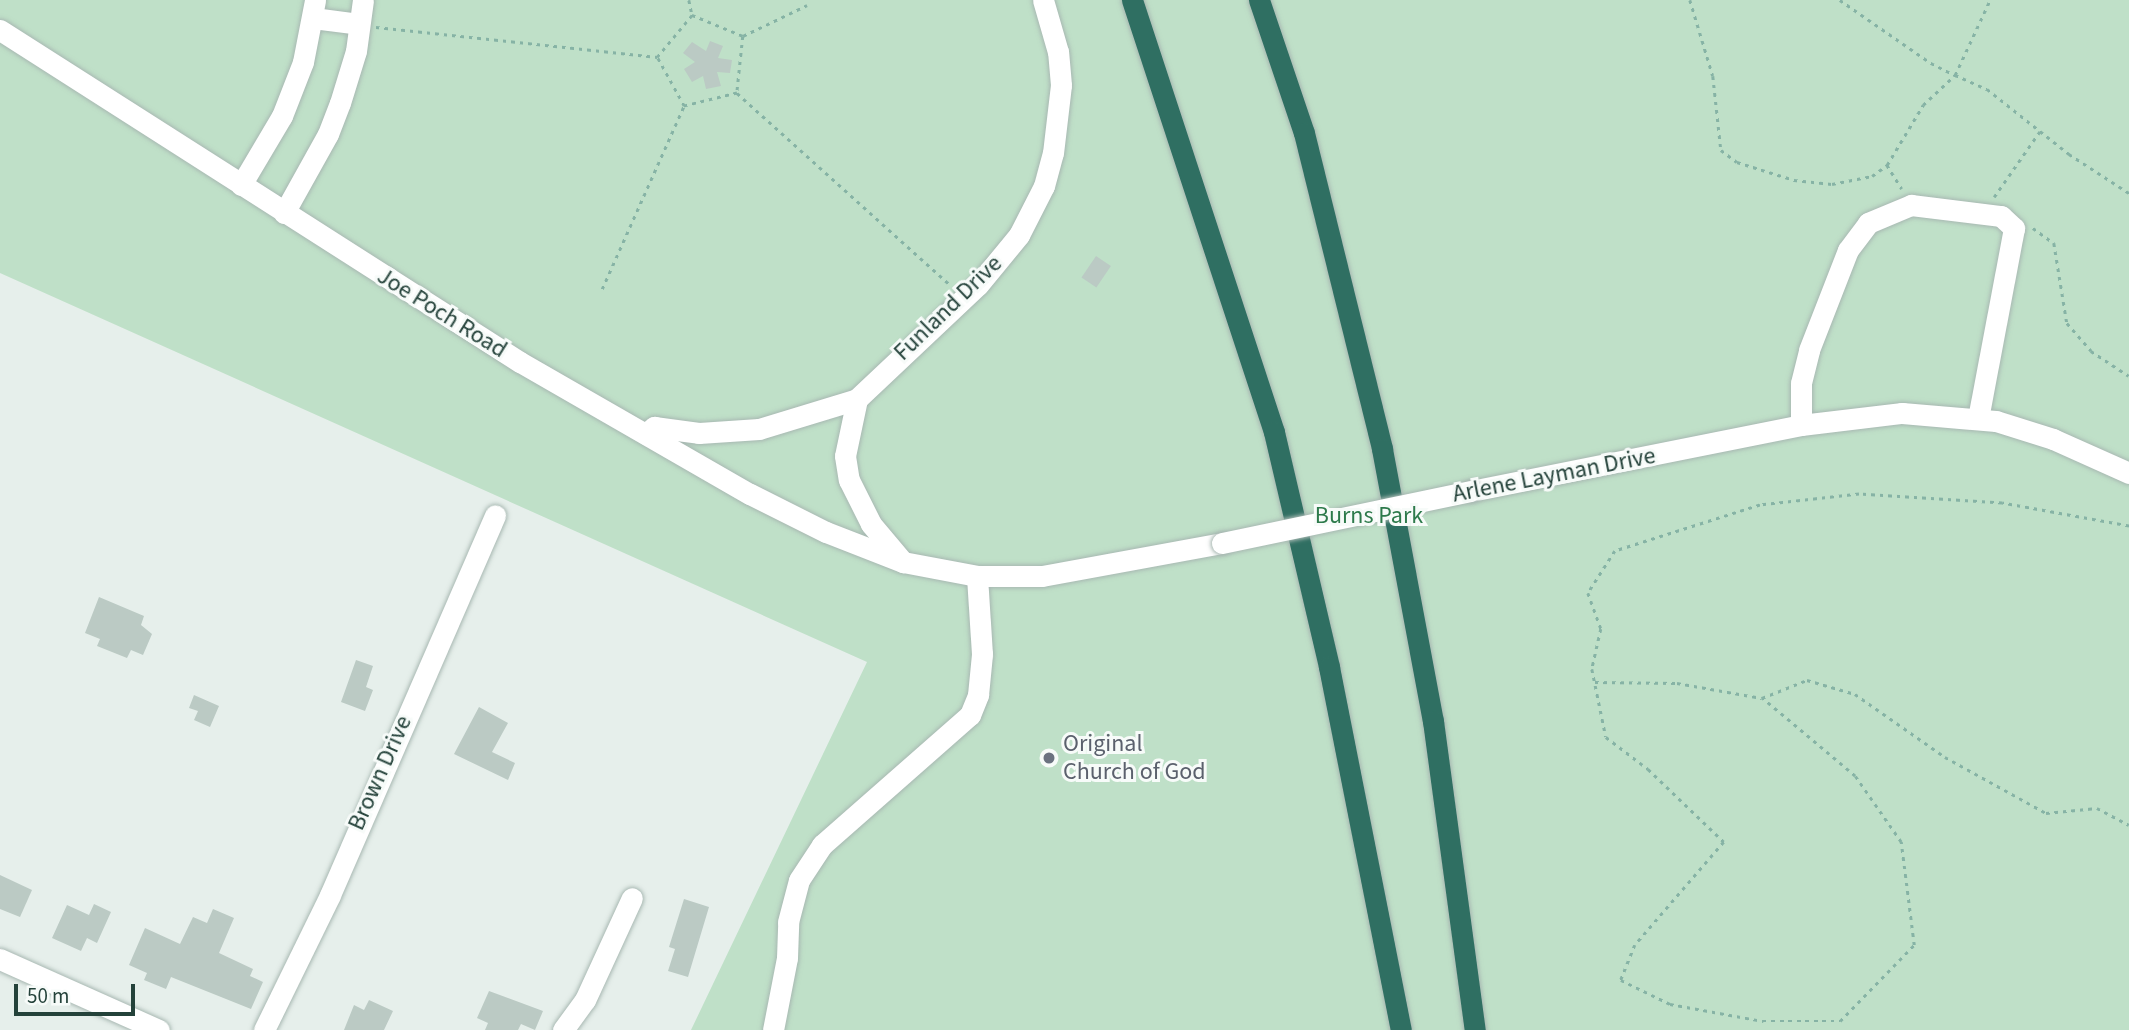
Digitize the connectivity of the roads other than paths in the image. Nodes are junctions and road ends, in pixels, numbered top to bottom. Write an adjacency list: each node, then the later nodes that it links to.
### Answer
1 (363, 0): 6 (street)
2 (1043, 0): 10 (street, Funland Drive)
3 (1132, 0): 24 (highway)
4 (1259, 0): 25 (highway)
5 (314, 9): 6 (street); 8 (street)
6 (359, 24): 9 (street)
7 (0, 30): 8 (street, Joe Poch Road)
8 (241, 185): 9 (street, Joe Poch Road)
9 (284, 213): 13 (street, Joe Poch Road)
10 (857, 399): 13 (street, Funland Drive); 16 (street)
11 (1978, 418): 12 (street, Arlene Layman Drive); 12 (street); 14 (street, Arlene Layman Drive)
12 (1801, 425): 17 (street, Arlene Layman Drive, bridge)
13 (646, 434): 16 (street, Joe Poch Road)
14 (2129, 473)
15 (495, 515): 22 (street, Brown Drive)
16 (903, 562): 17 (street, Arlene Layman Drive)
17 (977, 576): 20 (street)
18 (632, 898): 23 (street)
19 (0, 959): 21 (street)
20 (772, 1026)
21 (159, 1030)
22 (264, 1030)
23 (563, 1030)
24 (1401, 1030)
25 (1475, 1030)

